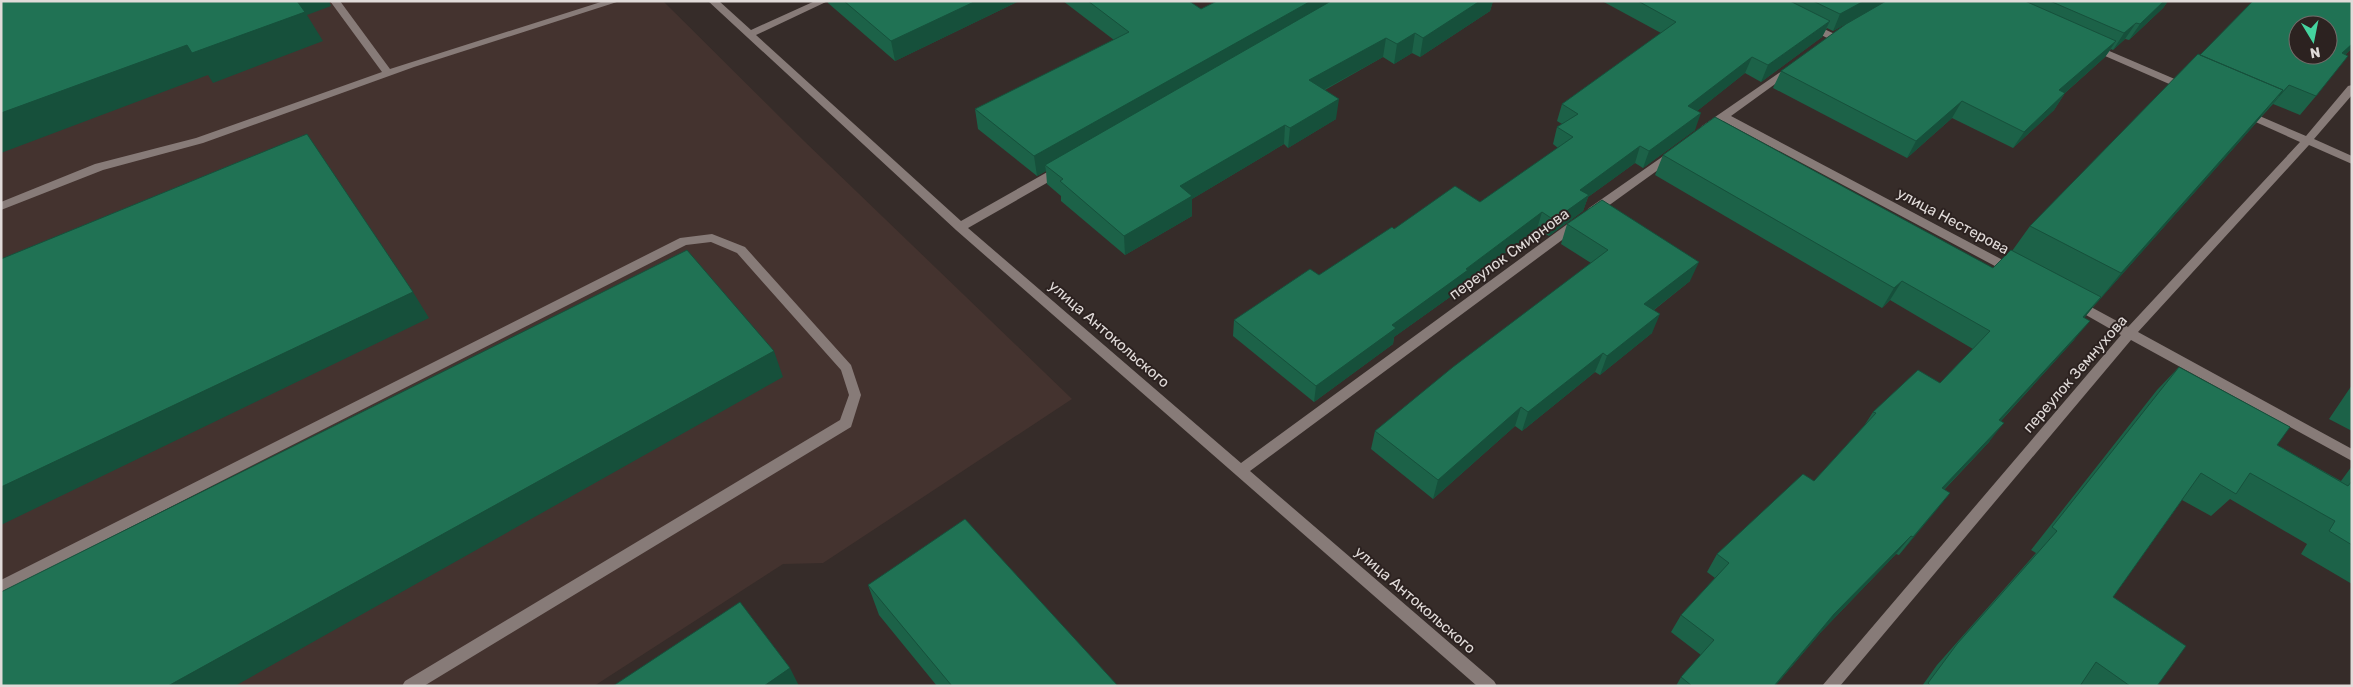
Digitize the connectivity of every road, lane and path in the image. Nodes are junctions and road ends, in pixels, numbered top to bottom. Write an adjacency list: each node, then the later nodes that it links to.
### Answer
1 (336, 1): 10 (street)
2 (614, 1): 10 (street)
3 (713, 1): 6 (street, улица Антокольского)
4 (824, 1): 6 (street)
5 (1800, 21): 7 (street)
6 (750, 34): 21 (street, улица Антокольского)
7 (1833, 38)
8 (2080, 41): 12 (street)
9 (1802, 60): 14 (street)
10 (388, 73): 20 (street)
11 (2352, 88): 16 (street, переулок Земнухова)
12 (2198, 93)
13 (2235, 108): 16 (street)
14 (1723, 116): 15 (street); 22 (street, улица Нестерова)
15 (1699, 134)
16 (2308, 140): 18 (street); 24 (street, переулок Земнухова)
17 (1683, 145): 26 (street, переулок Смирнова)
18 (2352, 160)
19 (1071, 163): 21 (street)
20 (1, 206)
21 (960, 227): 26 (street, улица Антокольского)
22 (2026, 278)
23 (2061, 296): 24 (street)
24 (2130, 334): 25 (street); 30 (street, переулок Земнухова)
25 (2352, 456)
26 (1241, 470): 29 (street, улица Антокольского)
27 (1, 587): 28 (street)
28 (410, 686)
29 (1489, 686)
30 (1830, 686)

